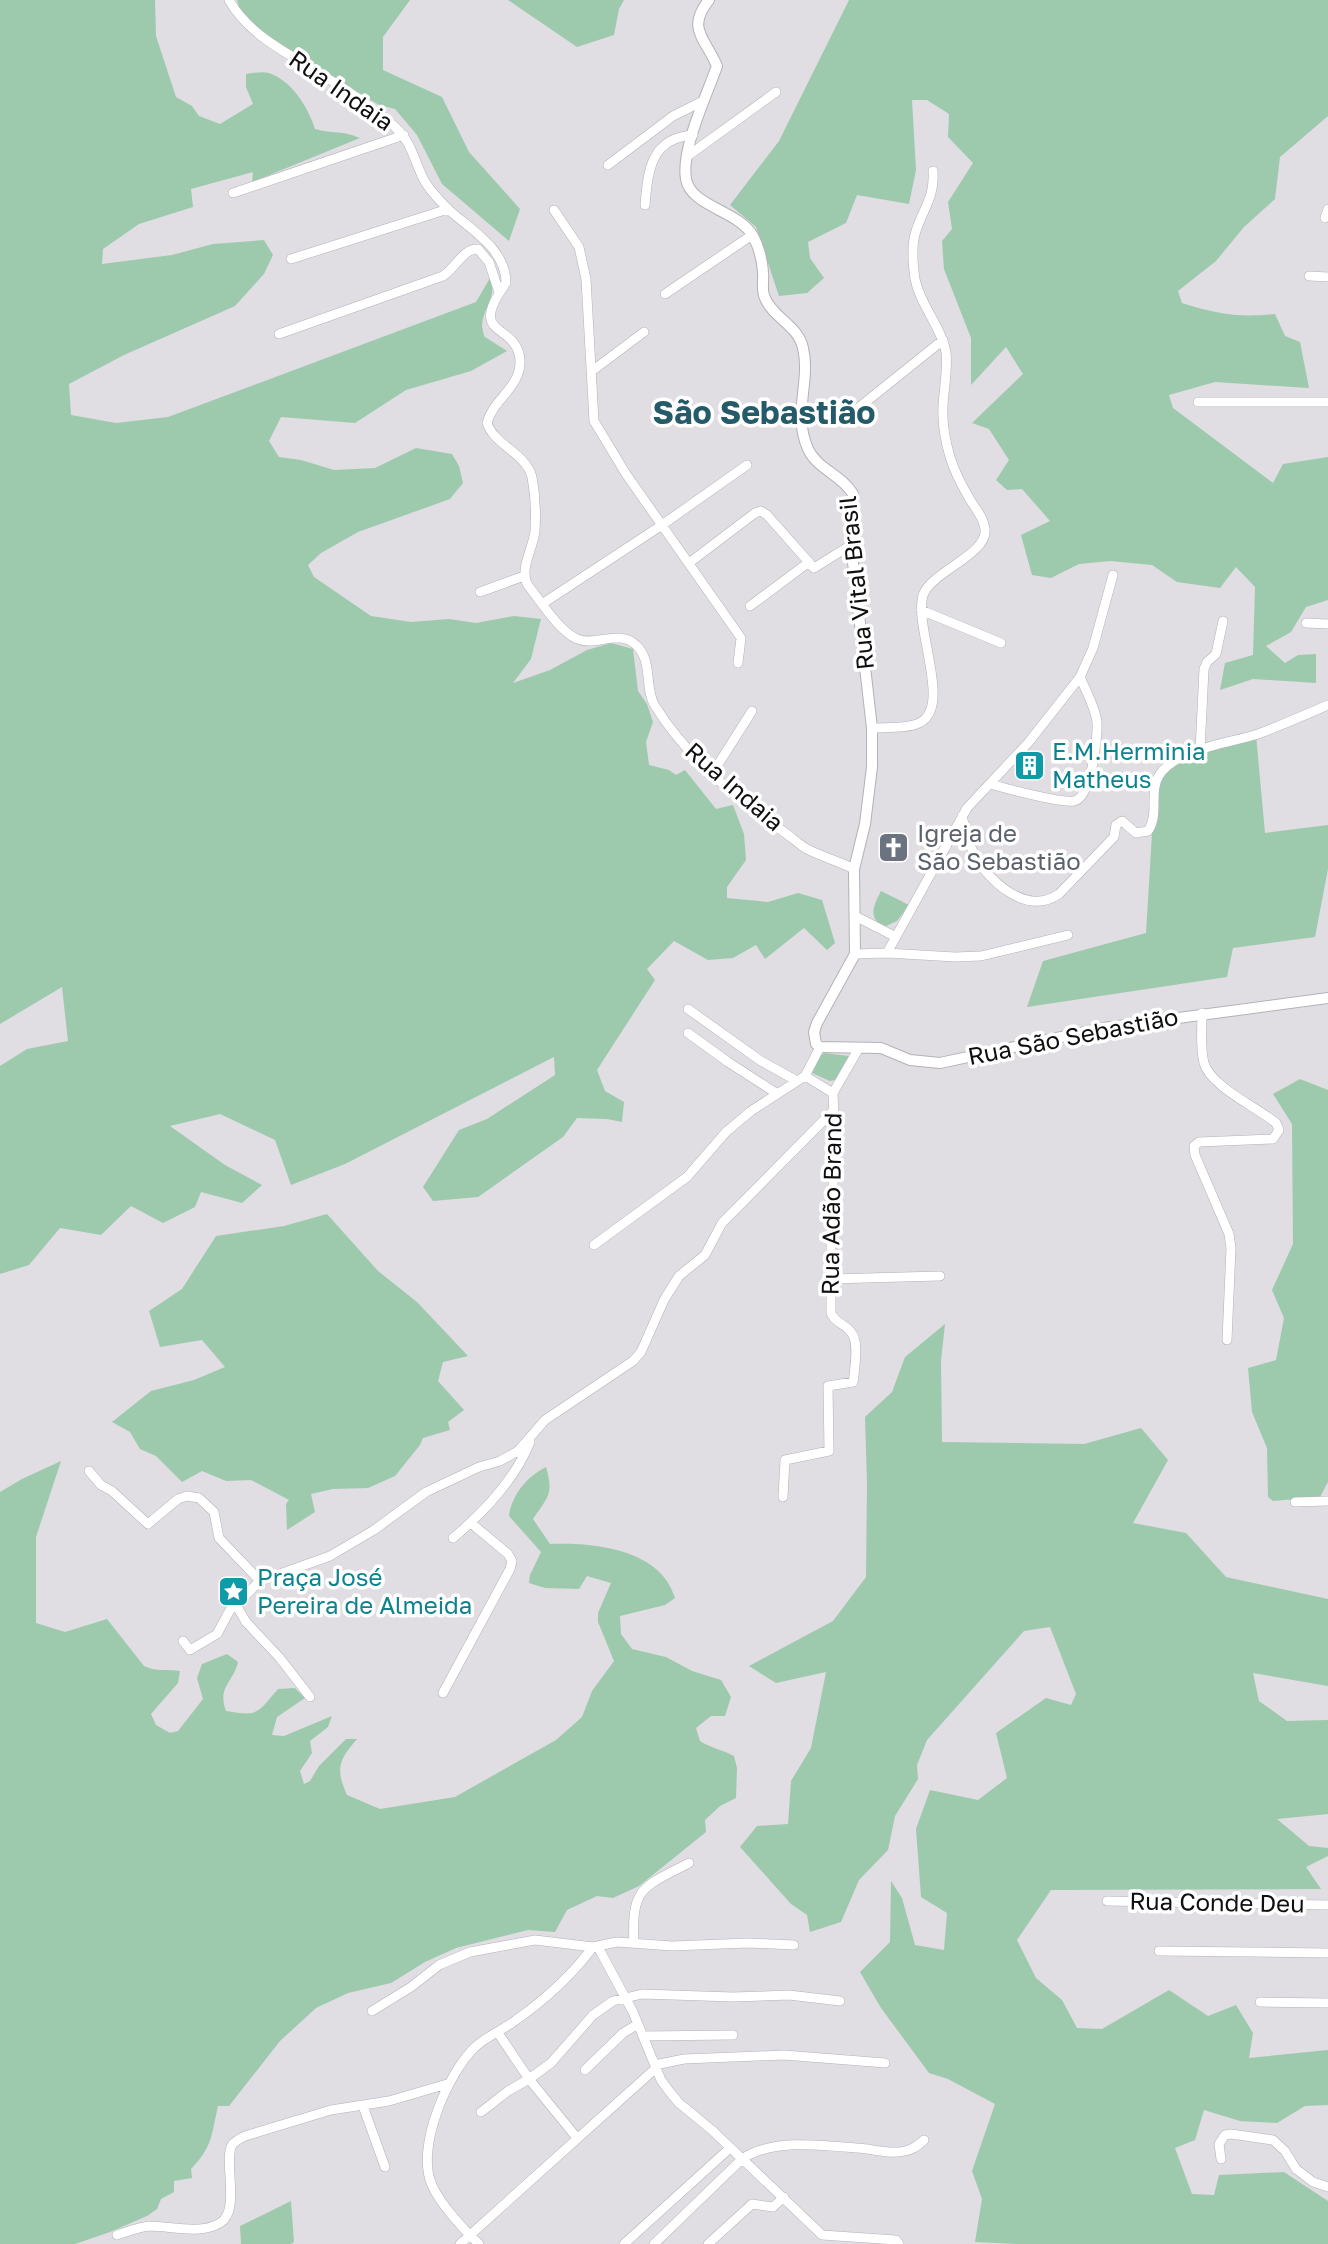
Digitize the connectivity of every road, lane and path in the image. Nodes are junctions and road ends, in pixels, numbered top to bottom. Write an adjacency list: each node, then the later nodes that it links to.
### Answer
1 (229, 0): 5 (street, Rua Indaia)
2 (709, 0): 4 (street)
3 (776, 92): 7 (street)
4 (703, 101): 6 (street); 8 (street)
5 (404, 135): 10 (street); 12 (street, Rua Indaia)
6 (693, 135): 7 (street); 11 (street)
7 (689, 155): 14 (street)
8 (608, 165)
9 (933, 171): 22 (street)
10 (233, 193)
11 (645, 205)
12 (448, 209): 15 (street); 18 (street, Rua Indaia)
13 (554, 210): 23 (street)
14 (752, 234): 19 (street); 29 (street, Rua Vital Brasil)
15 (291, 259)
16 (1309, 276): 17 (street)
17 (1328, 277)
18 (499, 292): 21 (street); 33 (street, Rua Indaia)
19 (665, 294)
20 (644, 332): 23 (street)
21 (279, 334)
22 (943, 340): 26 (street); 37 (street)
23 (592, 371): 28 (street)
24 (1198, 402): 25 (street)
25 (1328, 402)
26 (847, 417)
27 (747, 465): 28 (street)
28 (662, 525): 30 (street); 35 (street)
29 (851, 545): 31 (street); 46 (street, Rua Vital Brasil)
30 (689, 563): 31 (street); 42 (street)
31 (811, 565): 36 (street)
32 (1113, 575): 43 (street)
33 (524, 576): 34 (street); 35 (street, Rua Indaia)
34 (480, 592)
35 (542, 604): 48 (street, Rua Indaia)
36 (750, 606)
37 (921, 610): 41 (street); 46 (street)
38 (1223, 621): 47 (street)
39 (1306, 623): 40 (street)
40 (1328, 624)
41 (1000, 643)
42 (738, 663)
43 (1080, 677): 49 (street); 49 (street)
44 (1328, 705): 47 (street)
45 (752, 711): 48 (street)
46 (872, 728): 51 (street, Rua Vital Brasil)
47 (1200, 751): 50 (street)
48 (712, 774): 51 (street, Rua Indaia)
49 (990, 785): 50 (street)
50 (962, 816): 54 (street)
51 (854, 869): 52 (street, Rua Vital Brasil)
52 (855, 916): 54 (street); 56 (street, Rua Vital Brasil)
53 (1068, 935): 55 (street)
54 (896, 937): 55 (street)
55 (887, 953): 56 (street)
56 (855, 954): 61 (street)
57 (1328, 998): 59 (street, Rua São Sebastião)
58 (688, 1009): 63 (street)
59 (1202, 1013): 62 (street, Rua São Sebastião); 70 (street)
60 (688, 1033): 64 (street)
61 (820, 1047): 62 (street, Rua São Sebastião); 63 (street)
62 (859, 1048): 65 (street)
63 (801, 1078): 64 (street); 65 (street)
64 (776, 1093): 67 (street)
65 (833, 1093): 66 (street, Rua Adão Brand)
66 (832, 1112): 69 (street, Rua Adão Brand); 71 (street)
67 (594, 1245)
68 (940, 1276): 69 (street)
69 (830, 1279): 73 (street, Rua Adão Brand)
70 (1227, 1340)
71 (534, 1432): 76 (street); 78 (street)
72 (89, 1471): 78 (street)
73 (783, 1497)
74 (1328, 1501): 75 (street)
75 (1296, 1502)
76 (471, 1523): 77 (street); 81 (street)
77 (453, 1538)
78 (260, 1581): 79 (street)
79 (235, 1603): 80 (street); 82 (street)
80 (183, 1641)
81 (443, 1693)
82 (310, 1697)
83 (689, 1863): 86 (street)
84 (1107, 1901): 85 (street, Rua Conde Deu)
85 (1328, 1905)
86 (634, 1943): 87 (street); 88 (street)
87 (794, 1945)
88 (596, 1947): 91 (street); 95 (street); 97 (street)
89 (1159, 1951): 90 (street)
90 (1328, 1953)
91 (624, 1998): 92 (street); 96 (street); 103 (street)
92 (840, 2001)
93 (1260, 2002): 94 (street)
94 (1328, 2003)
95 (372, 2011)
96 (638, 2024): 99 (street); 102 (street)
97 (498, 2033): 103 (street); 104 (street)
98 (733, 2035): 99 (street)
99 (643, 2036): 101 (street)
100 (886, 2063): 101 (street)
101 (655, 2066): 107 (street); 109 (street)
102 (585, 2070)
103 (529, 2079): 106 (street); 107 (street)
104 (447, 2084): 105 (street); 116 (street)
105 (363, 2106): 112 (street); 115 (street)
106 (481, 2112)
107 (577, 2138): 116 (street)
108 (924, 2140): 110 (street)
109 (730, 2148): 110 (street); 120 (street)
110 (742, 2159): 114 (street); 121 (street)
111 (1221, 2160): 113 (street)
112 (385, 2167)
113 (1328, 2187)
114 (783, 2197): 117 (street); 122 (street)
115 (117, 2235)
116 (470, 2236): 118 (street); 119 (street)
117 (820, 2240): 123 (street)
118 (460, 2244)
119 (479, 2244)
120 (624, 2244)
121 (654, 2244)
122 (708, 2244)
123 (899, 2244)

